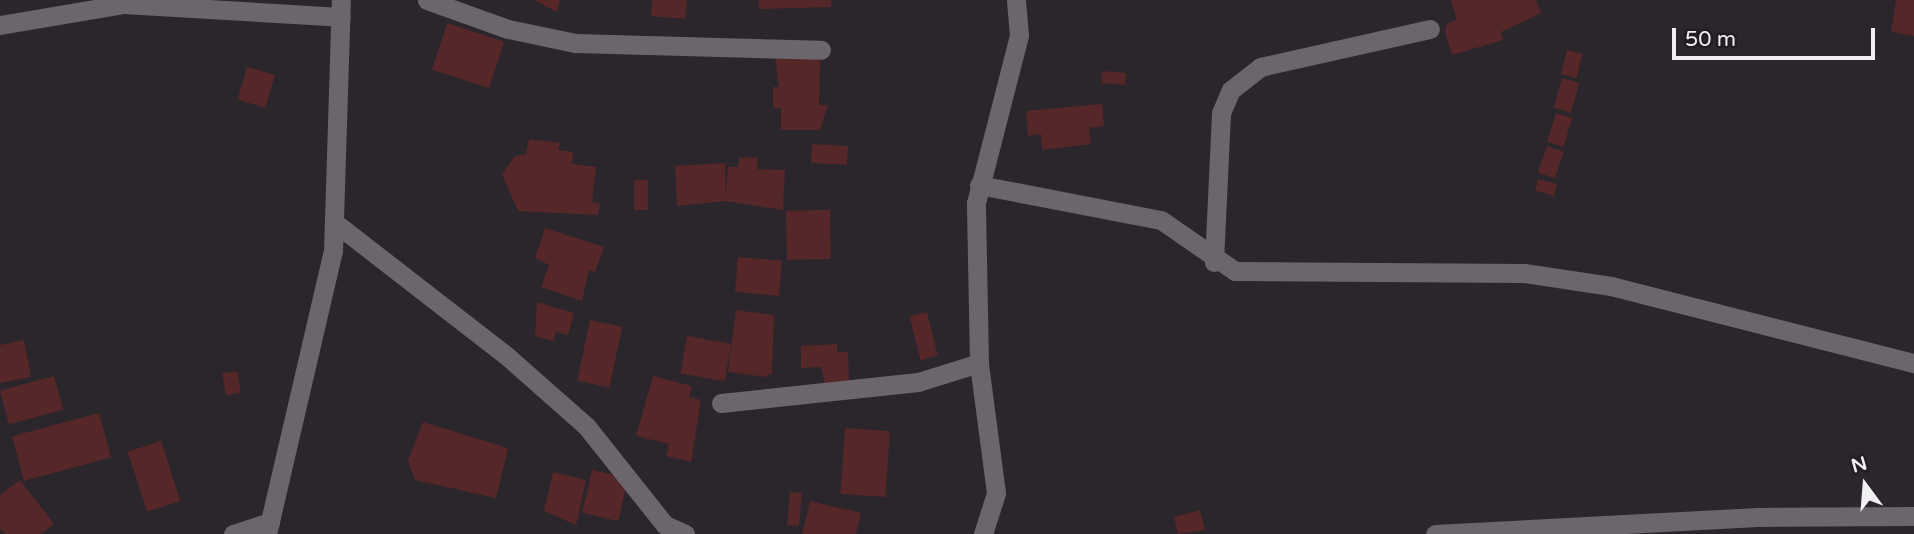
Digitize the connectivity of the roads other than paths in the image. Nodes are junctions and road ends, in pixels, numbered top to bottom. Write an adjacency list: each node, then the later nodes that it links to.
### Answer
1 (428, 0): 6 (street)
2 (1016, 0): 7 (street)
3 (341, 8): 4 (street); 8 (street)
4 (0, 25)
5 (1430, 29): 9 (street)
6 (821, 50)
7 (979, 185): 9 (street); 10 (street)
8 (334, 222): 14 (street); 17 (street)
9 (1214, 262): 11 (street)
10 (979, 363): 12 (street); 18 (street)
11 (1914, 363)
12 (722, 403)
13 (1914, 516): 15 (street)
14 (269, 528): 16 (street)
15 (1589, 530): 19 (street)
16 (233, 534)
17 (685, 534)
18 (983, 534)
19 (1436, 534)

